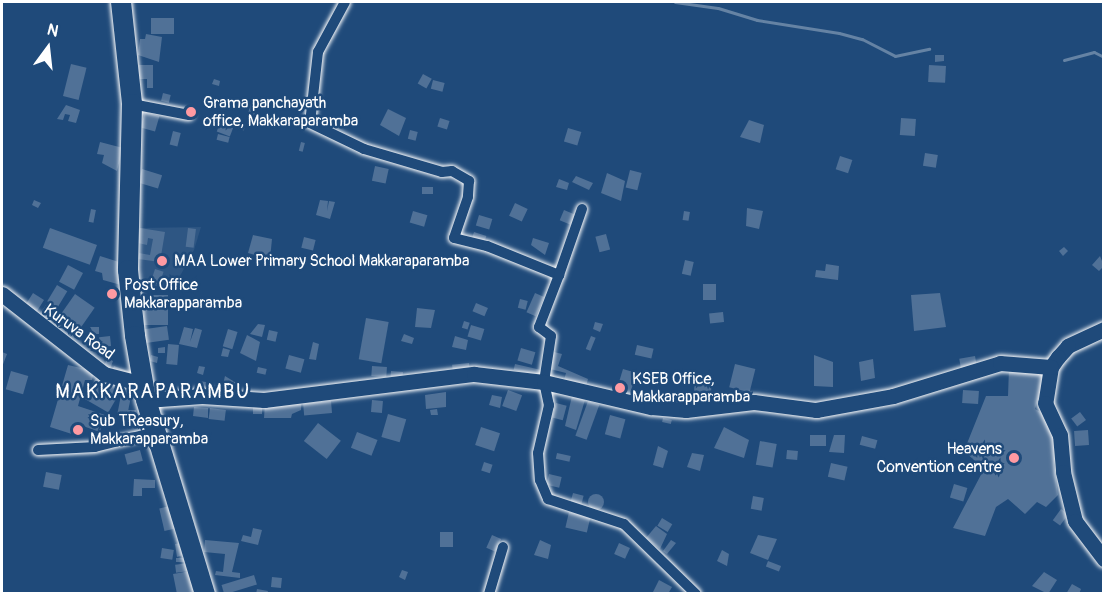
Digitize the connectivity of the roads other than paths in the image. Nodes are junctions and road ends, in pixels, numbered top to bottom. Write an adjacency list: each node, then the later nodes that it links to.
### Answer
1 (121, 2): 3 (highway)
2 (345, 2): 6 (street)
3 (132, 104): 4 (street); 11 (highway)
4 (189, 115)
5 (582, 209): 6 (street)
6 (559, 275): 10 (street)
7 (2, 294): 11 (main road, Kuruva Road)
8 (1104, 329): 9 (main road)
9 (1051, 367): 10 (main road, Kuruva Road); 15 (main road)
10 (544, 382): 11 (main road, Kuruva Road); 18 (street)
11 (144, 392): 12 (highway)
12 (155, 432): 13 (street); 16 (highway)
13 (38, 450)
14 (503, 547): 17 (street)
15 (1104, 559)
16 (205, 594)
17 (489, 594)
18 (696, 594)

